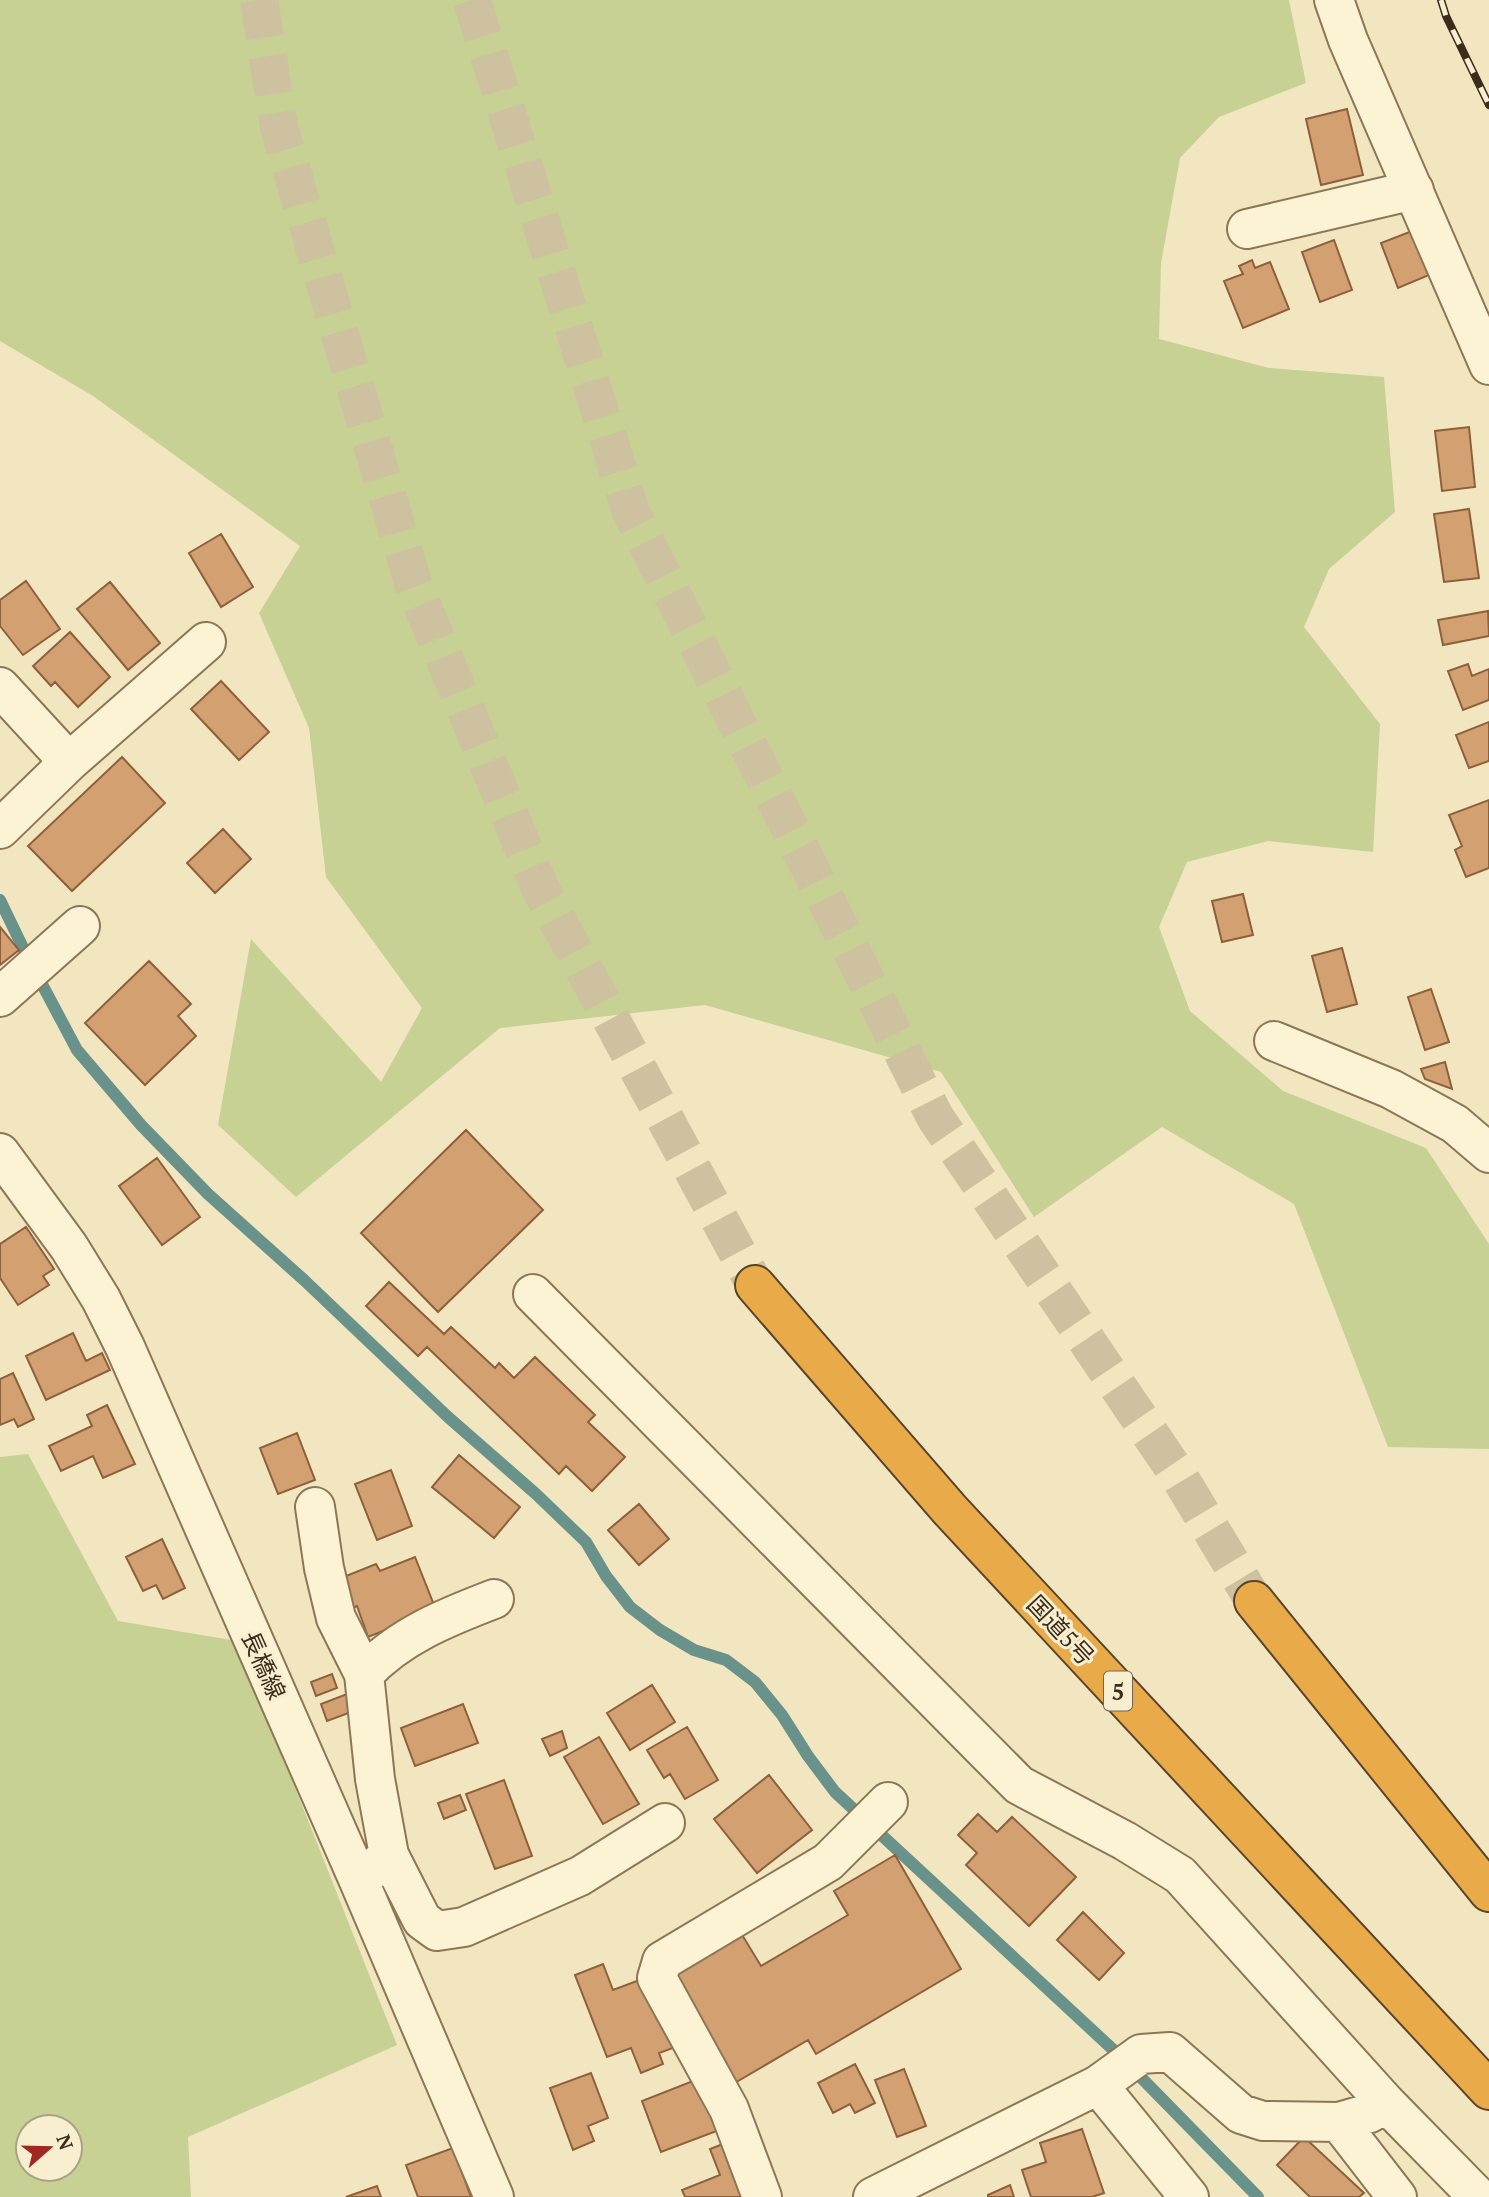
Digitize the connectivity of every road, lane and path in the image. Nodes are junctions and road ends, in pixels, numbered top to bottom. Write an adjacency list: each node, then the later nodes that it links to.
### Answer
1 (1334, 0): 2 (street)
2 (1414, 190): 3 (street); 4 (street)
3 (1247, 229)
4 (1489, 365)
5 (206, 642): 7 (street)
6 (0, 687): 7 (street)
7 (69, 762): 8 (street)
8 (0, 829)
9 (80, 926): 10 (street)
10 (0, 997)
11 (1274, 1041): 13 (street)
12 (0, 1153): 23 (street, 長橋線)
13 (1489, 1153)
14 (755, 1285): 26 (highway, 国道5号 / 5)
15 (533, 1294): 27 (street)
16 (315, 1507): 19 (street)
17 (494, 1599): 19 (street)
18 (1254, 1601): 24 (highway)
19 (365, 1674): 22 (street)
20 (888, 1802): 30 (street)
21 (665, 1823): 22 (street)
22 (389, 1856): 23 (street)
23 (359, 1881): 29 (street, 長橋線)
24 (1489, 1892)
25 (1119, 2070): 28 (street); 31 (street); 32 (street)
26 (1489, 2090)
27 (1386, 2103): 28 (street); 34 (street)
28 (1339, 2122): 33 (street)
29 (494, 2197)
30 (762, 2197)
31 (873, 2197)
32 (1189, 2197)
33 (1396, 2197)
34 (1478, 2197)

